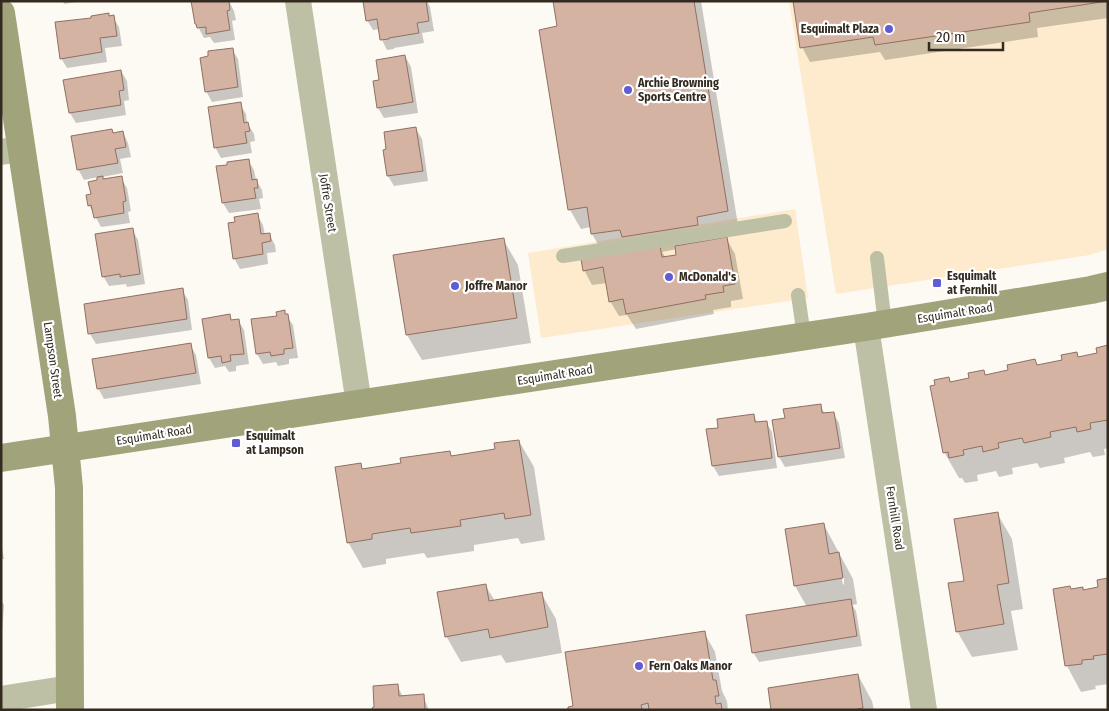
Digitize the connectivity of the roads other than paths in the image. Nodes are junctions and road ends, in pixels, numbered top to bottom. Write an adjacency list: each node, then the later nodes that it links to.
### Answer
1 (298, 1): 11 (street, Joffre Street)
2 (1, 13): 3 (main road, Lampson Street)
3 (12, 151): 12 (main road, Lampson Street)
4 (785, 221): 5 (lane)
5 (562, 256)
6 (877, 258): 9 (lane)
7 (1108, 286): 9 (main road, Esquimalt Road)
8 (798, 295): 10 (lane)
9 (876, 325): 10 (main road, Esquimalt Road); 16 (street, Fernhill Road)
10 (804, 336): 11 (main road, Esquimalt Road)
11 (359, 404): 12 (main road, Esquimalt Road)
12 (65, 449): 13 (main road, Esquimalt Road); 15 (main road, Lampson Street)
13 (1, 458)
14 (1, 699): 15 (street)
15 (70, 699)
16 (924, 710)

